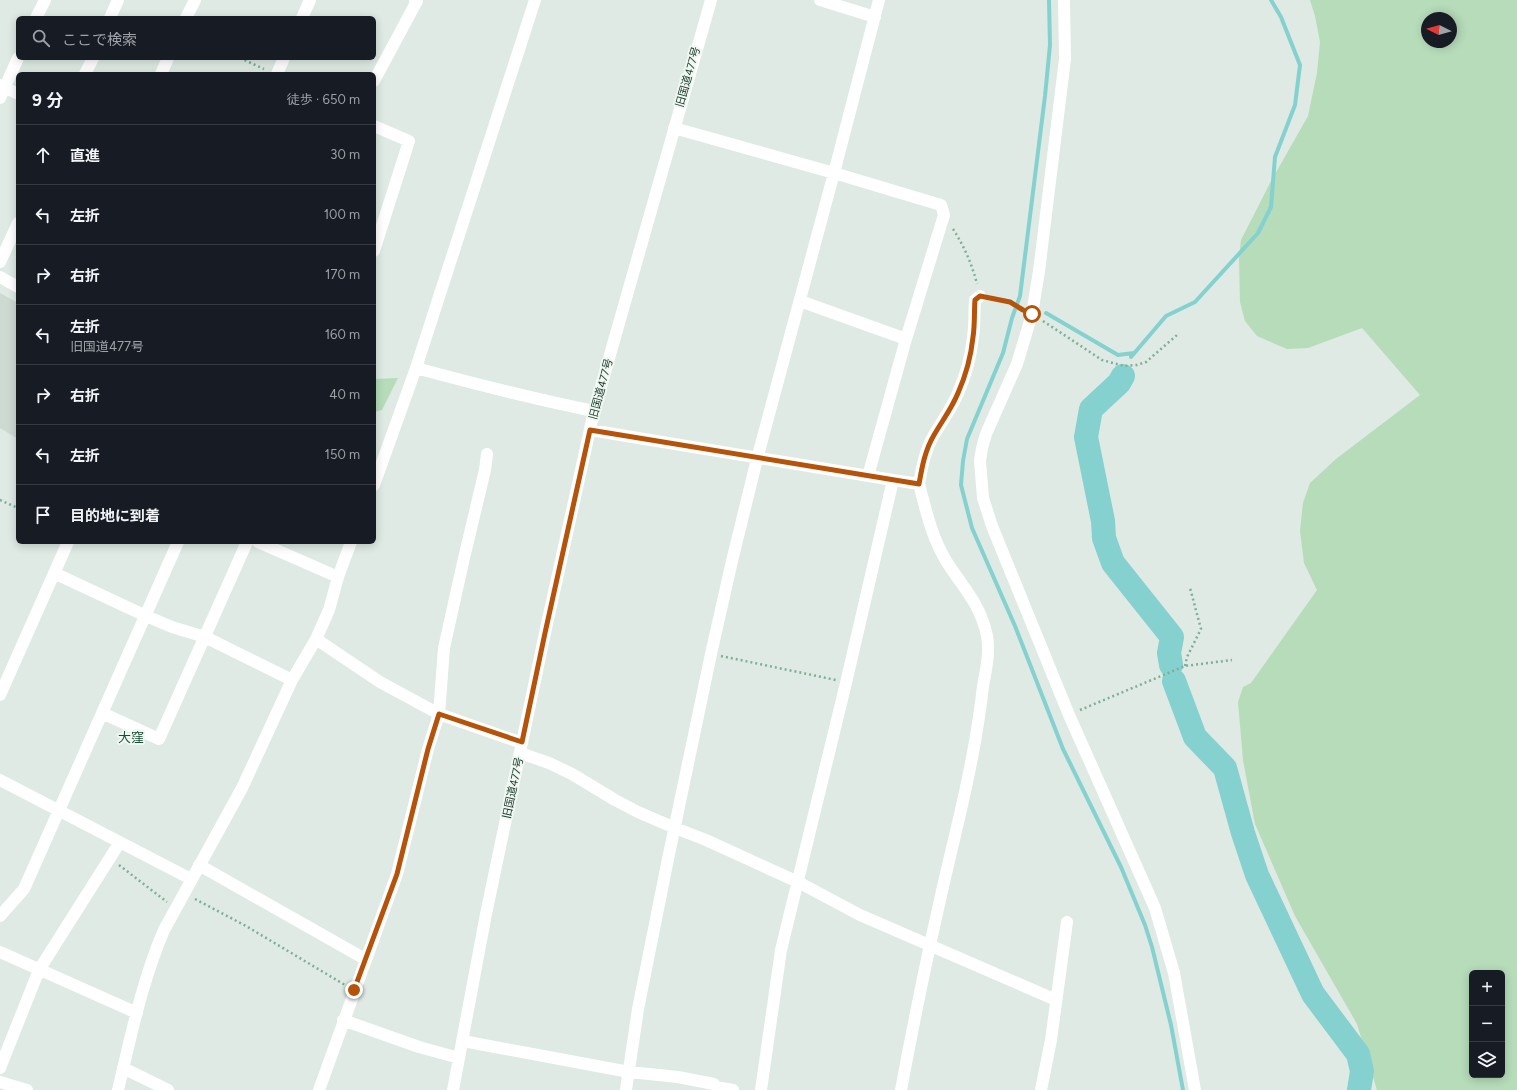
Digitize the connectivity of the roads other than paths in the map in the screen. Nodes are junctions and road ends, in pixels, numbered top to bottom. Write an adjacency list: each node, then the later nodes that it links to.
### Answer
1 (45, 0): 11 (street)
2 (118, 0): 12 (street)
3 (195, 0): 13 (street)
4 (310, 0): 14 (street)
5 (414, 0): 23 (street)
6 (535, 0): 38 (street)
7 (711, 0): 27 (street, 旧国道477号)
8 (820, 0): 15 (street)
9 (879, 0): 15 (street)
10 (1064, 0): 94 (street)
11 (37, 16)
12 (111, 16)
13 (187, 16)
14 (303, 16)
15 (875, 17): 28 (street)
16 (17, 60): 24 (street)
17 (92, 60): 20 (street)
18 (167, 60): 21 (street)
19 (283, 60): 22 (street)
20 (87, 72)
21 (162, 72)
22 (278, 72)
23 (376, 77)
24 (2, 90): 25 (street)
25 (16, 94)
26 (376, 127): 29 (street)
27 (674, 128): 28 (street); 39 (street, 旧国道477号)
28 (834, 173): 36 (street); 37 (street)
29 (378, 224): 31 (street)
30 (16, 227): 32 (street)
31 (376, 238)
32 (0, 262)
33 (0, 277): 34 (street)
34 (16, 286)
35 (980, 296): 46 (street)
36 (800, 301): 37 (street); 42 (street)
37 (906, 339): 43 (street)
38 (416, 368): 39 (street); 44 (street)
39 (594, 411): 40 (street, 旧国道477号)
40 (590, 430): 42 (street); 61 (street, 旧国道477号)
41 (487, 454): 60 (street)
42 (757, 458): 43 (street); 64 (street)
43 (868, 476): 45 (street)
44 (376, 478)
45 (893, 480): 46 (street); 68 (street)
46 (919, 484): 71 (street)
47 (67, 544): 52 (street)
48 (177, 544): 54 (street)
49 (246, 544): 55 (street)
50 (263, 544): 53 (street)
51 (350, 544): 53 (street)
52 (54, 573): 54 (street); 58 (street)
53 (338, 577): 56 (street)
54 (146, 616): 55 (street); 59 (street)
55 (205, 637): 57 (street); 59 (street)
56 (316, 639): 57 (street); 60 (street)
57 (292, 680): 66 (street)
58 (0, 695)
59 (102, 713): 63 (street)
60 (439, 714): 61 (street); 73 (street)
61 (521, 748): 64 (street); 78 (street, 旧国道477号)
62 (0, 780): 63 (street)
63 (59, 810): 65 (street); 69 (street)
64 (675, 828): 68 (street); 82 (street)
65 (120, 842): 67 (street); 74 (street)
66 (199, 864): 67 (street); 73 (street)
67 (192, 879): 76 (street)
68 (798, 882): 71 (street); 91 (street)
69 (0, 916)
70 (1067, 922): 75 (street)
71 (929, 946): 75 (street); 92 (street)
72 (0, 952): 74 (street)
73 (365, 959): 77 (street)
74 (39, 970): 76 (street); 80 (street)
75 (1056, 1000): 93 (street)
76 (137, 1013): 81 (street)
77 (343, 1020): 79 (street); 87 (street)
78 (463, 1042): 79 (street, 旧国道477号); 82 (street)
79 (459, 1058): 88 (street, 旧国道477号)
80 (0, 1068)
81 (123, 1068): 85 (street); 86 (street)
82 (629, 1072): 89 (street); 90 (street)
83 (0, 1082): 84 (street)
84 (27, 1090)
85 (118, 1090)
86 (168, 1090)
87 (319, 1090)
88 (453, 1090)
89 (626, 1090)
90 (734, 1090)
91 (761, 1090)
92 (901, 1090)
93 (1040, 1090)
94 (1195, 1090)

